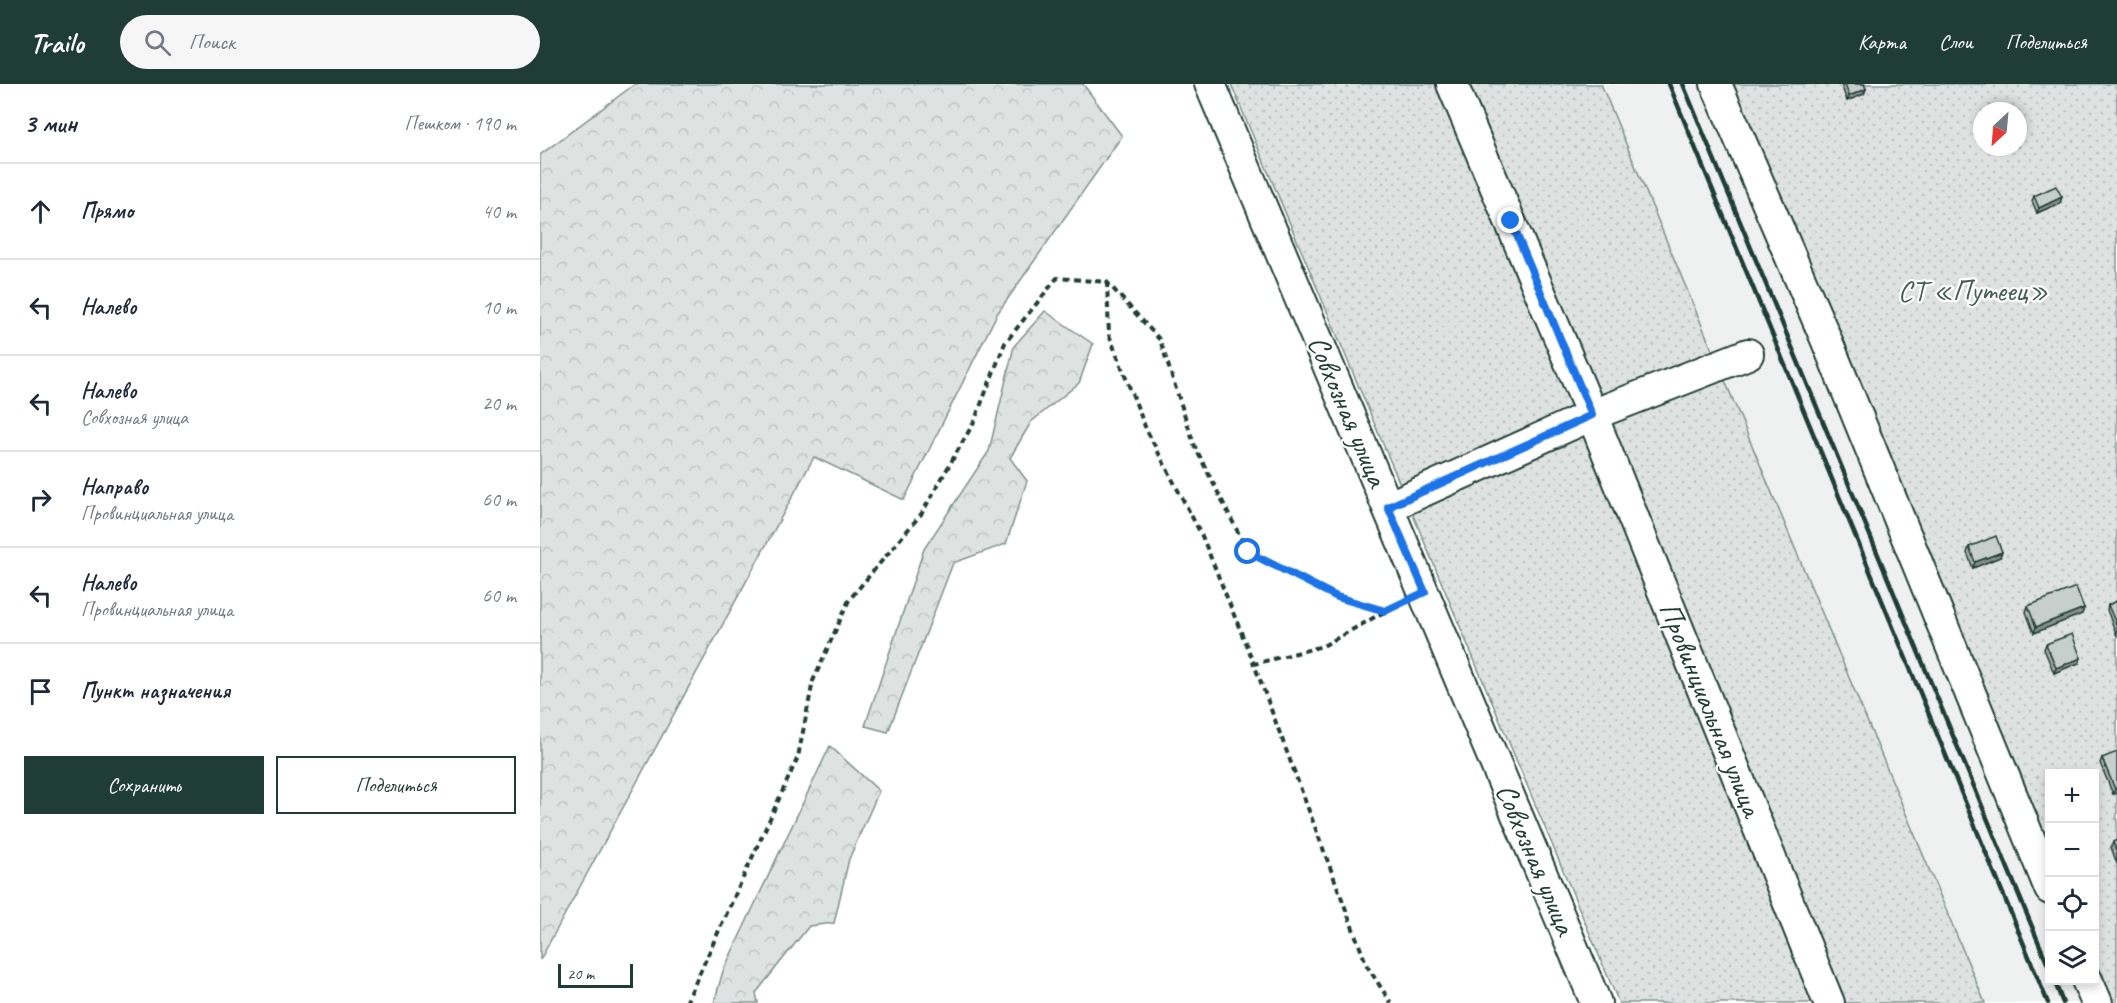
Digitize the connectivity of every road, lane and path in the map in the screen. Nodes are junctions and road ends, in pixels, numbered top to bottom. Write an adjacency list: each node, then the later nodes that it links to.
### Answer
1 (1210, 84): 7 (street, Совхозная улица)
2 (1452, 84): 6 (street, Провинциальная улица)
3 (1716, 84): 11 (street)
4 (1107, 282): 9 (path); 10 (path); 13 (path)
5 (1748, 354): 6 (street)
6 (1592, 415): 7 (street); 16 (street, Провинциальная улица)
7 (1388, 507): 8 (street, Совхозная улица)
8 (1425, 592): 9 (path); 15 (street, Совхозная улица)
9 (1385, 611): 10 (path)
10 (1254, 664): 14 (path)
11 (2045, 879)
12 (2089, 985): 17 (street)
13 (686, 1003)
14 (1391, 1003)
15 (1596, 1003)
16 (1829, 1003)
17 (2097, 1003)

